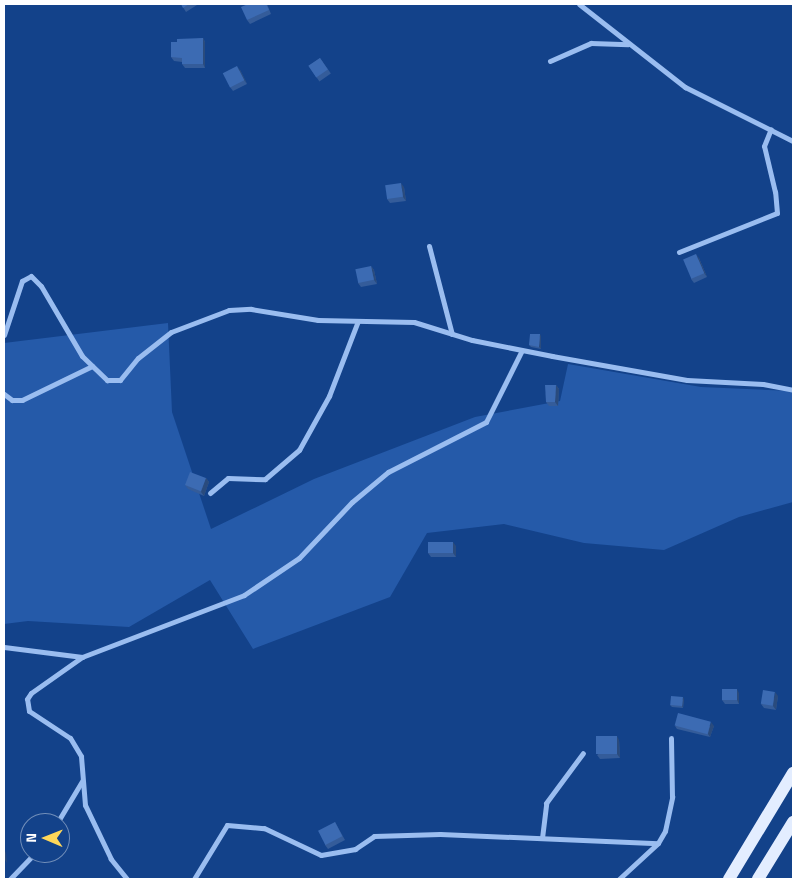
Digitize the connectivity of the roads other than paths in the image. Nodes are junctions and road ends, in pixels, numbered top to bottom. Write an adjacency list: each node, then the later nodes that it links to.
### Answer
1 (579, 4): 2 (street)
2 (629, 44): 3 (street); 4 (street)
3 (550, 61)
4 (771, 130): 5 (street); 7 (street)
5 (793, 141)
6 (429, 246): 9 (street)
7 (679, 252)
8 (358, 320): 9 (street); 12 (street); 15 (street)
9 (452, 334): 11 (street)
10 (4, 335): 12 (street)
11 (522, 350): 13 (street); 17 (street)
12 (92, 366): 14 (street)
13 (793, 390)
14 (4, 394)
15 (210, 493)
16 (4, 647): 17 (street)
17 (82, 657): 21 (street)
18 (671, 738): 25 (street)
19 (583, 753): 24 (street)
20 (793, 773): 31 (main road)
21 (83, 780): 22 (street); 28 (street)
22 (63, 813)
23 (793, 822): 32 (main road)
24 (542, 838): 25 (street); 29 (street)
25 (658, 843): 30 (street)
26 (25, 863): 27 (street)
27 (10, 879)
28 (127, 879)
29 (194, 879)
30 (619, 879)
31 (729, 879)
32 (758, 879)

